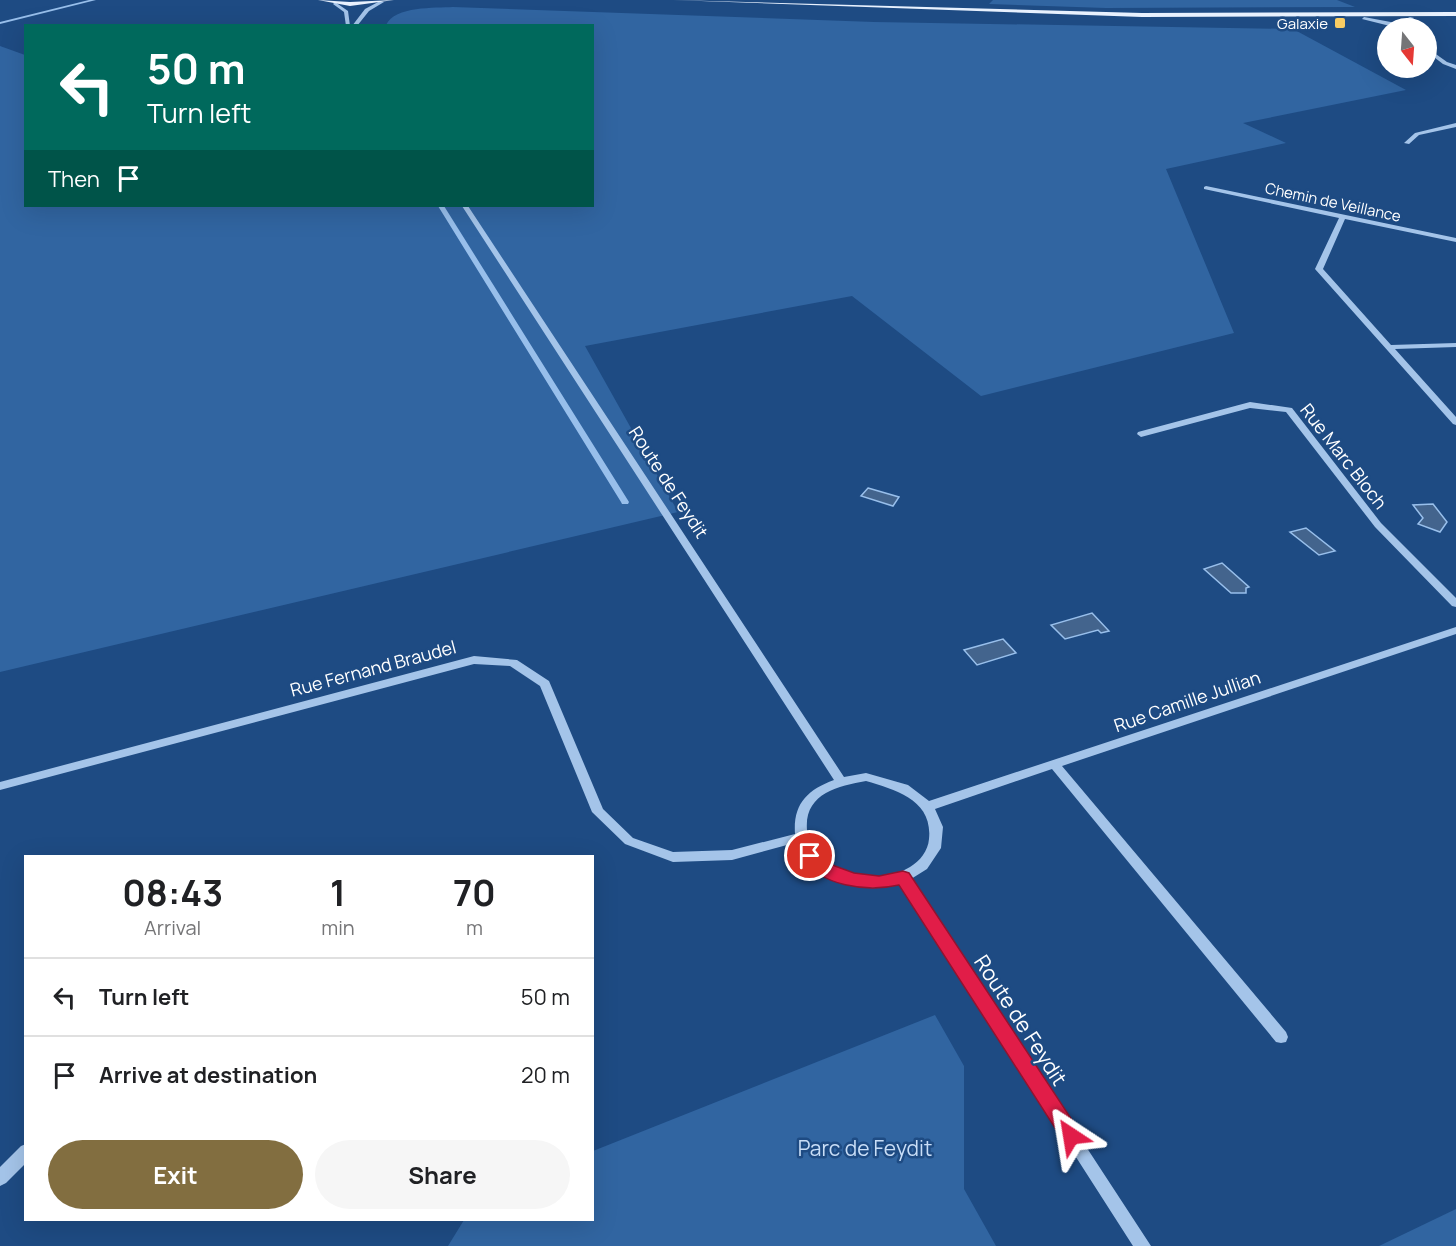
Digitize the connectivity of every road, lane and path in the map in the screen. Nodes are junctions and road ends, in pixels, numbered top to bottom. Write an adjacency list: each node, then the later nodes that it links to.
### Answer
1 (321, 0): 5 (main road)
2 (391, 0): 4 (main road)
3 (676, 0): 6 (main road)
4 (382, 2): 5 (main road); 13 (street)
5 (335, 3): 12 (street)
6 (1212, 16): 7 (main road); 8 (main road)
7 (1456, 16): 10 (main road)
8 (1364, 18): 9 (main road); 11 (street)
9 (1377, 18)
10 (1412, 18)
11 (1377, 21)
12 (348, 24)
13 (356, 24)
14 (1437, 57): 15 (street)
15 (1456, 67)
16 (1456, 125): 17 (street)
17 (1407, 143)
18 (1206, 188): 20 (street, Chemin de Veillance)
19 (466, 207): 29 (street, Route de Feydit)
20 (1342, 218): 21 (street, Chemin de Veillance); 23 (street)
21 (1456, 240)
22 (1456, 345): 23 (street)
23 (1389, 347): 24 (street)
24 (1456, 422)
25 (1141, 434): 26 (street, Rue Marc Bloch)
26 (1456, 604)
27 (1456, 630): 28 (street, Rue Camille Jullian)
28 (1054, 764): 31 (street, Rue Camille Jullian); 34 (street)
29 (840, 780): 31 (street); 32 (street)
30 (0, 786): 32 (street, Rue Fernand Braudel)
31 (929, 806): 33 (street)
32 (800, 837): 33 (street)
33 (903, 877): 37 (street, Route de Feydit)
34 (1281, 1036)
35 (24, 1153): 36 (street)
36 (0, 1178)
37 (1143, 1246)

